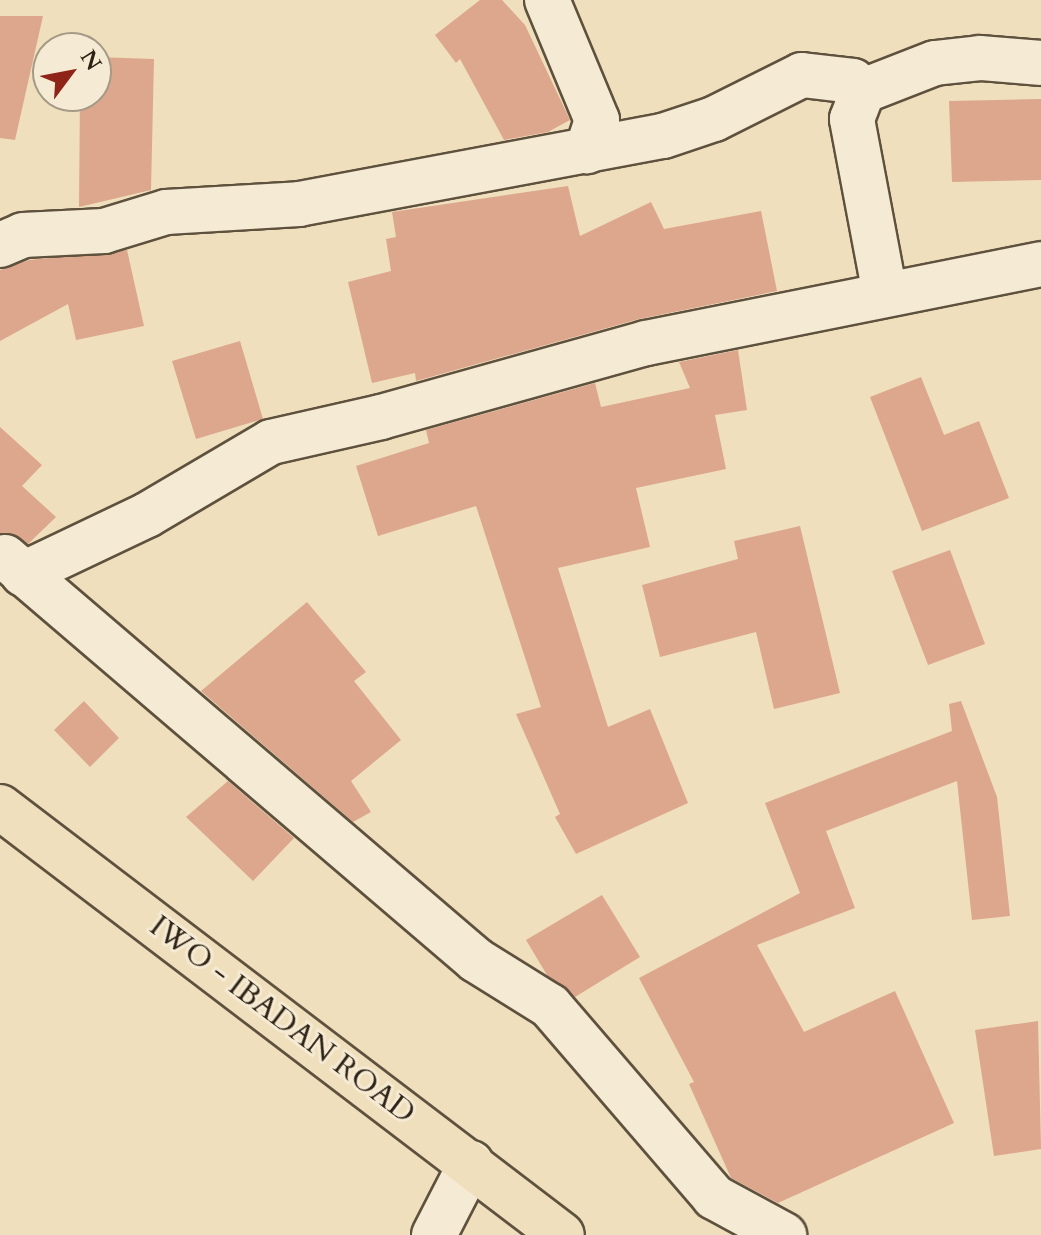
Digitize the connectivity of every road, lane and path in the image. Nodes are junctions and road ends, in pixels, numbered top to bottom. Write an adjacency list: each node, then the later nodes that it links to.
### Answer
1 (547, 0): 4 (street)
2 (1041, 63): 3 (street)
3 (863, 91): 4 (street); 7 (street)
4 (587, 151): 5 (street)
5 (0, 245)
6 (1041, 264): 7 (street)
7 (885, 294): 8 (street)
8 (11, 563): 13 (street)
9 (0, 807): 10 (main road, IWO - IBADAN ROAD)
10 (471, 1163): 11 (street); 12 (main road, IWO - IBADAN ROAD)
11 (434, 1235)
12 (562, 1235)
13 (784, 1235)

